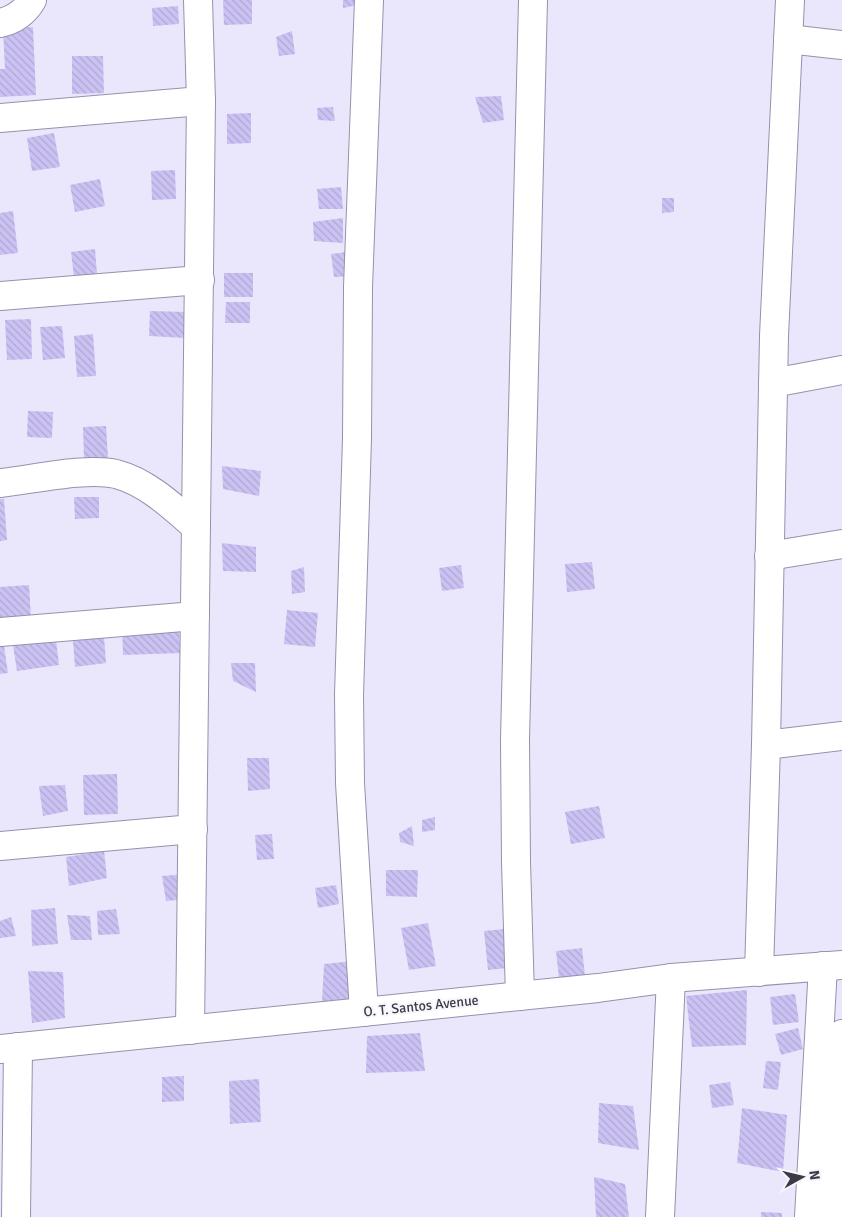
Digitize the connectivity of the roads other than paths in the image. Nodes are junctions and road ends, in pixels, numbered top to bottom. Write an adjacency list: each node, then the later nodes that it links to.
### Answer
1 (32, 0): 6 (street)
2 (198, 0): 9 (street)
3 (369, 0): 29 (street)
4 (533, 0): 28 (street)
5 (790, 0): 7 (street)
6 (0, 23)
7 (788, 39): 8 (street); 14 (street)
8 (842, 45)
9 (201, 101): 10 (street); 11 (street)
10 (0, 118)
11 (200, 280): 12 (street); 16 (street)
12 (0, 296)
13 (842, 370): 14 (street)
14 (773, 383): 18 (street)
15 (0, 483): 16 (street)
16 (196, 527): 19 (street)
17 (842, 544): 18 (street)
18 (769, 556): 22 (street)
19 (195, 616): 20 (street); 23 (street)
20 (0, 632)
21 (842, 736): 22 (street)
22 (766, 745): 26 (street)
23 (193, 829): 24 (street); 30 (street)
24 (0, 846)
25 (833, 965): 26 (street, O. T. Santos Avenue); 35 (street)
26 (759, 972): 27 (street, O. T. Santos Avenue)
27 (671, 978): 28 (street, O. T. Santos Avenue); 34 (street)
28 (520, 996): 29 (street, O. T. Santos Avenue)
29 (364, 1012): 30 (street, O. T. Santos Avenue)
30 (190, 1030): 32 (street, O. T. Santos Avenue)
31 (842, 1034): 36 (street)
32 (9, 1048): 33 (street)
33 (16, 1217)
34 (660, 1217)
35 (809, 1217)
36 (830, 1217)

